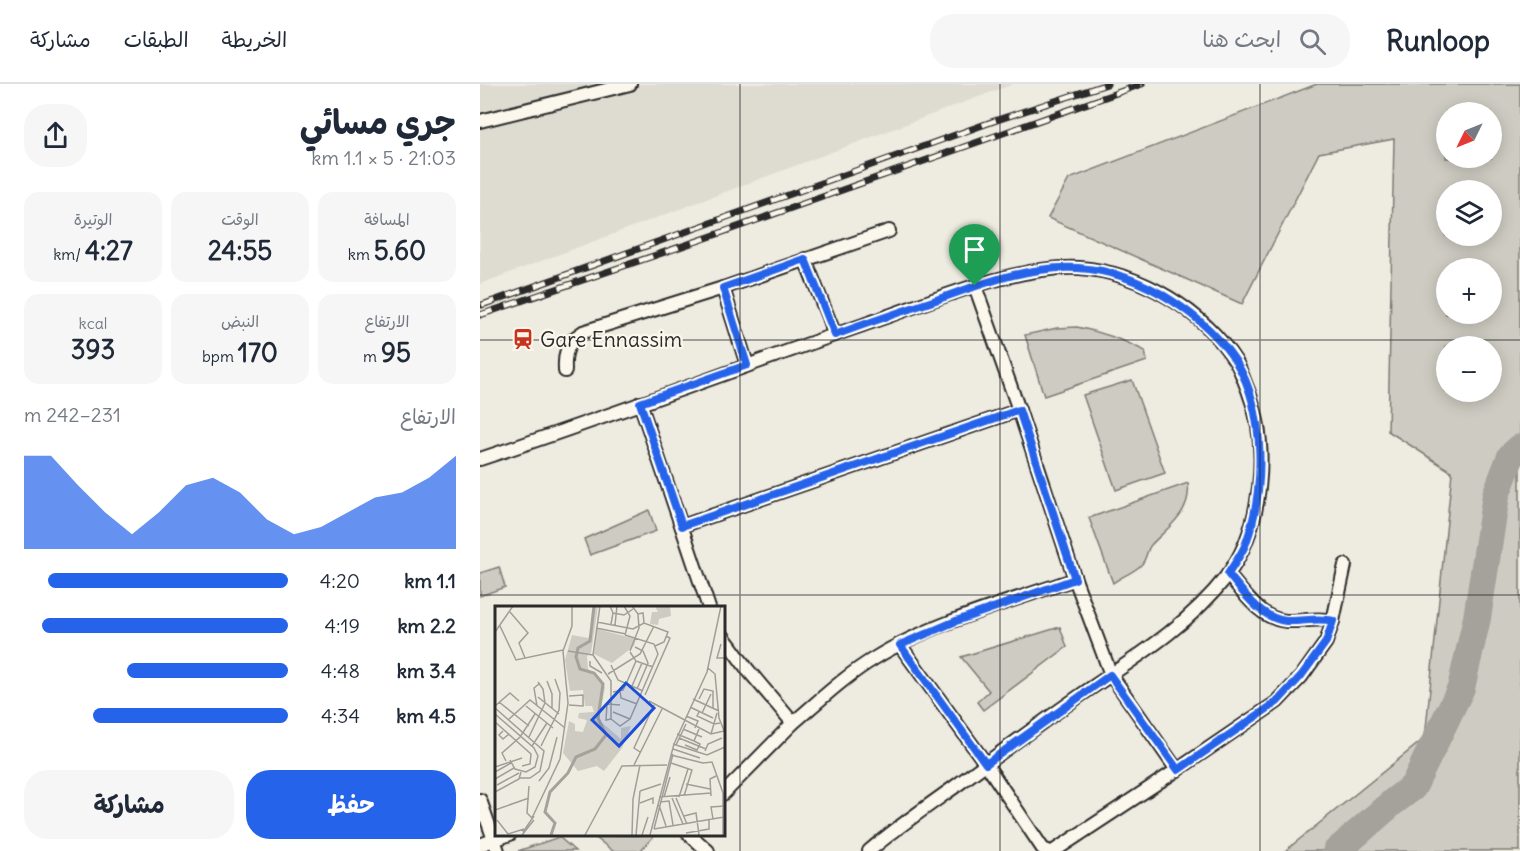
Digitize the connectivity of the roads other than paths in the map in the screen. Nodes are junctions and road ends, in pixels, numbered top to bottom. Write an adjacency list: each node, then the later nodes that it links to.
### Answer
1 (630, 84): 2 (street)
2 (480, 121)
3 (889, 231): 4 (street)
4 (805, 259): 6 (street); 7 (street)
5 (975, 286): 7 (street); 11 (street); 15 (street)
6 (723, 288): 8 (street); 9 (street)
7 (835, 335): 8 (street)
8 (747, 365): 10 (street)
9 (565, 371)
10 (640, 403): 12 (street); 13 (street)
11 (1019, 410): 13 (street); 16 (street)
12 (480, 459)
13 (682, 526): 17 (street)
14 (1345, 565): 18 (street)
15 (1228, 574): 18 (street); 21 (street)
16 (1075, 579): 20 (street); 21 (street)
17 (708, 606)
18 (1333, 621): 24 (street)
19 (724, 637): 22 (street)
20 (900, 645): 22 (street); 23 (street)
21 (1110, 675): 23 (street); 24 (street)
22 (793, 723): 25 (street)
23 (986, 764): 31 (street); 32 (street)
24 (1178, 770): 33 (street)
25 (724, 793)
26 (480, 800): 29 (street)
27 (691, 836): 30 (street)
28 (480, 845): 29 (street)
29 (496, 845)
30 (708, 851)
31 (869, 851)
32 (1048, 851)
33 (1054, 851)

